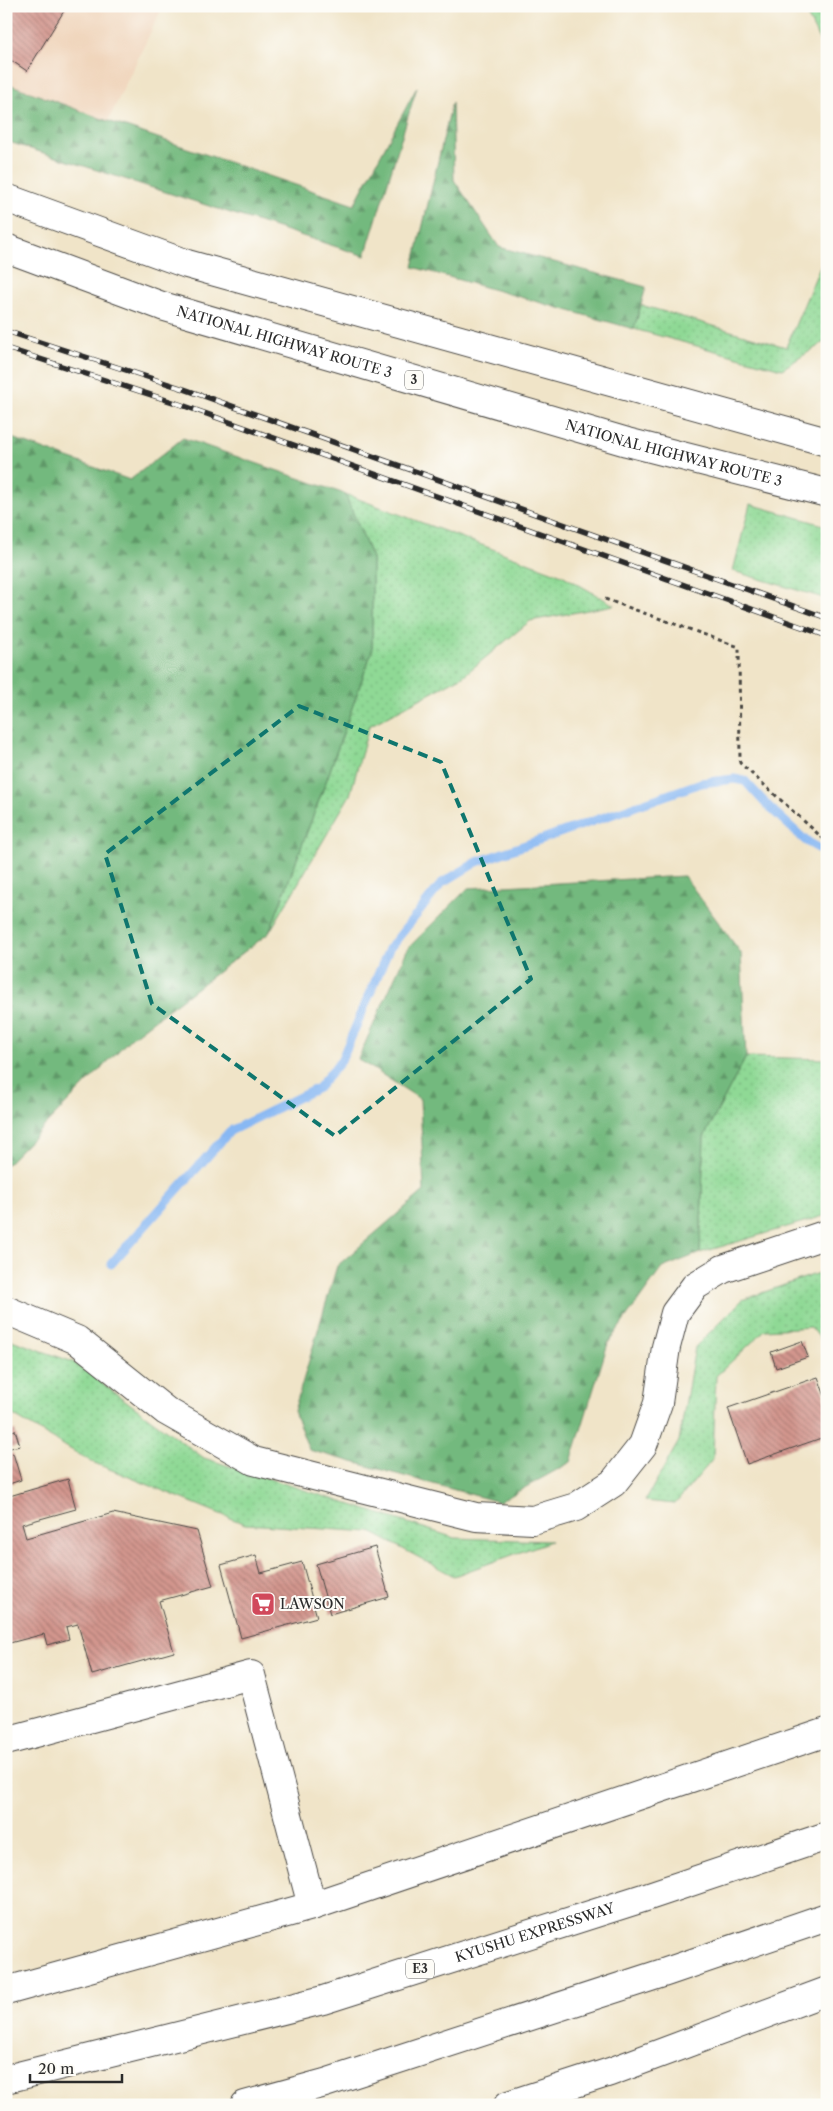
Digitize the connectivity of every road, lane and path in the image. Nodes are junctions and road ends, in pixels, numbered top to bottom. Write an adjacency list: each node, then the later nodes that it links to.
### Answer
1 (6, 198): 3 (main road)
2 (6, 248): 4 (main road, NATIONAL HIGHWAY ROUTE 3 / 3)
3 (827, 442)
4 (827, 493)
5 (605, 598): 6 (path)
6 (827, 842)
7 (827, 1234): 8 (main road)
8 (6, 1310)
9 (827, 1732): 12 (main road)
10 (6, 1741): 12 (main road)
11 (827, 1836): 16 (main road, KYUSHU EXPRESSWAY / E3)
12 (312, 1906): 14 (main road)
13 (827, 1917): 17 (main road)
14 (6, 1991)
15 (827, 1991): 18 (main road)
16 (6, 2079)
17 (245, 2105)
18 (508, 2105)

